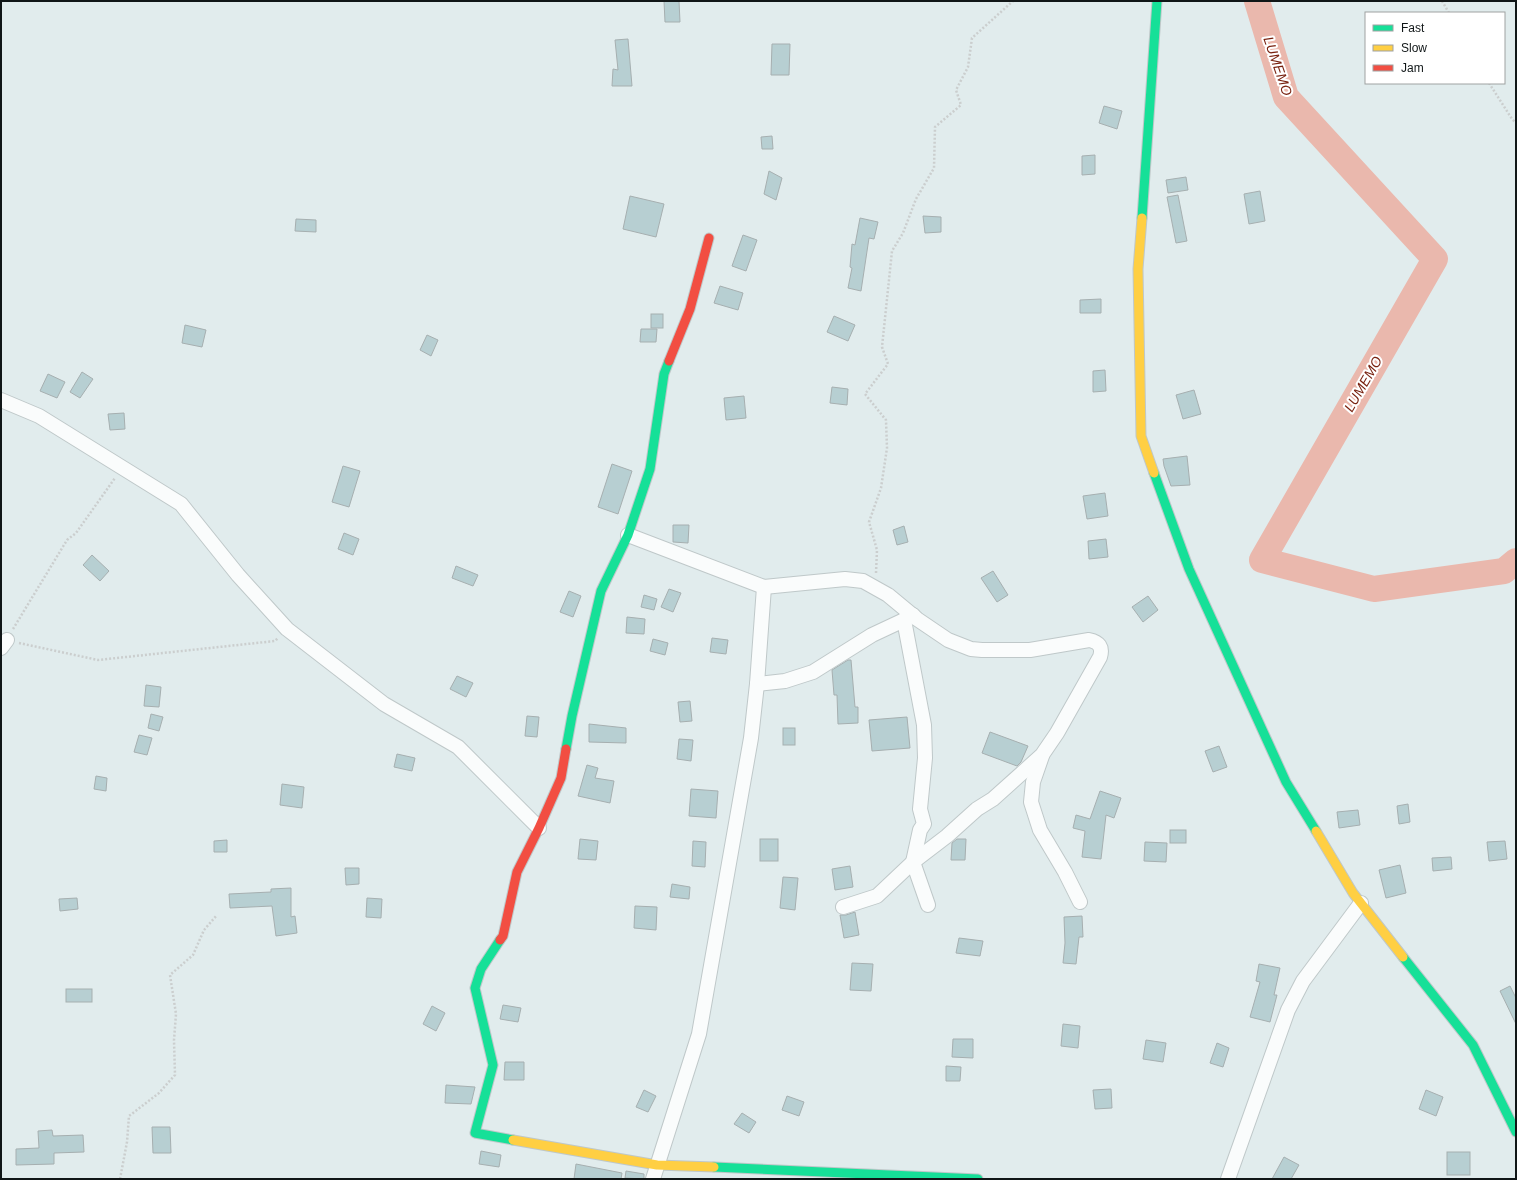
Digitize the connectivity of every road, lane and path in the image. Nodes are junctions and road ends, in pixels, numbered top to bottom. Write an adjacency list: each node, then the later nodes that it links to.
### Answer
1 (1013, 1): 12 (path)
2 (1157, 1): 21 (street)
3 (1442, 1): 4 (path)
4 (1448, 12)
5 (1490, 84): 6 (path)
6 (1516, 123)
7 (709, 238): 10 (street)
8 (1, 400): 9 (street)
9 (122, 468): 14 (street); 15 (path)
10 (628, 535): 11 (street); 18 (street)
11 (764, 587): 12 (street); 16 (street)
12 (875, 587): 13 (street)
13 (909, 617): 16 (street); 17 (street); 19 (street)
14 (288, 629): 15 (path); 18 (street)
15 (4, 644)
16 (757, 684): 26 (street)
17 (1042, 755): 19 (street); 20 (street)
18 (539, 828): 26 (street)
19 (913, 862): 22 (street); 23 (street)
20 (1080, 902)
21 (1360, 903): 25 (street); 30 (street)
22 (928, 905)
23 (843, 908)
24 (217, 915): 27 (path)
25 (1516, 1132)
26 (657, 1164): 28 (street); 29 (street)
27 (120, 1179)
28 (653, 1179)
29 (978, 1179)
30 (1228, 1179)

